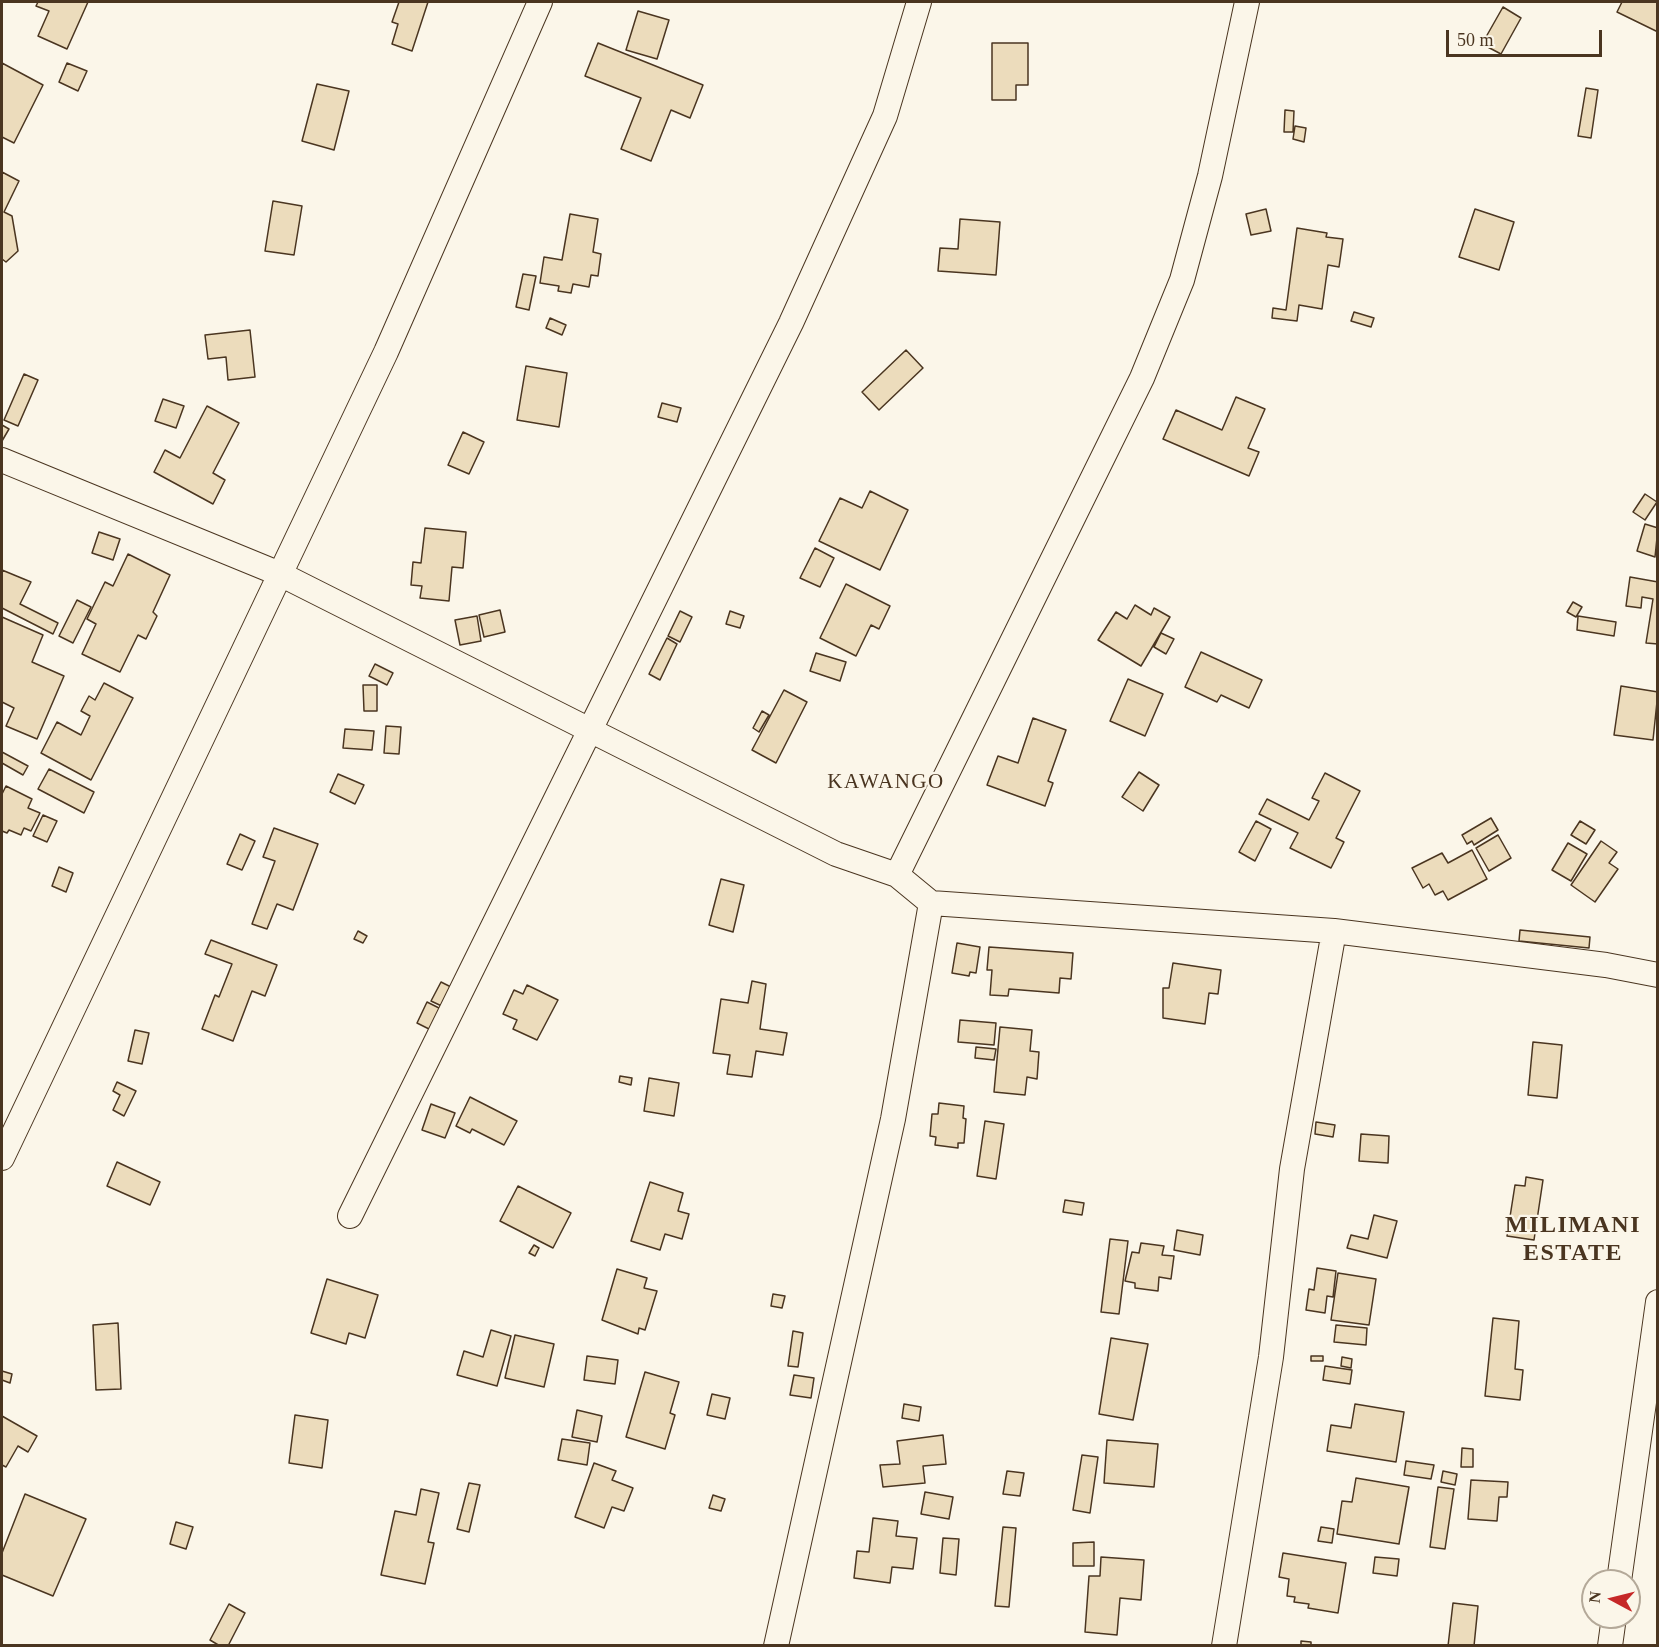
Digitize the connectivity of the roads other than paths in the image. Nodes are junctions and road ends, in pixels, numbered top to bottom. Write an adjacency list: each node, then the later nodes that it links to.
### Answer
1 (540, 2): 5 (street)
2 (919, 2): 6 (street)
3 (1247, 2): 7 (street)
4 (2, 460): 5 (street)
5 (279, 574): 6 (street); 11 (street)
6 (589, 730): 7 (street); 12 (street)
7 (897, 875): 8 (street)
8 (931, 903): 9 (street); 16 (street)
9 (1334, 931): 10 (street); 17 (street)
10 (1658, 975)
11 (2, 1158)
12 (350, 1216)
13 (1658, 1302): 14 (street)
14 (1621, 1569)
15 (1612, 1629): 18 (street)
16 (776, 1646)
17 (1224, 1646)
18 (1610, 1646)

